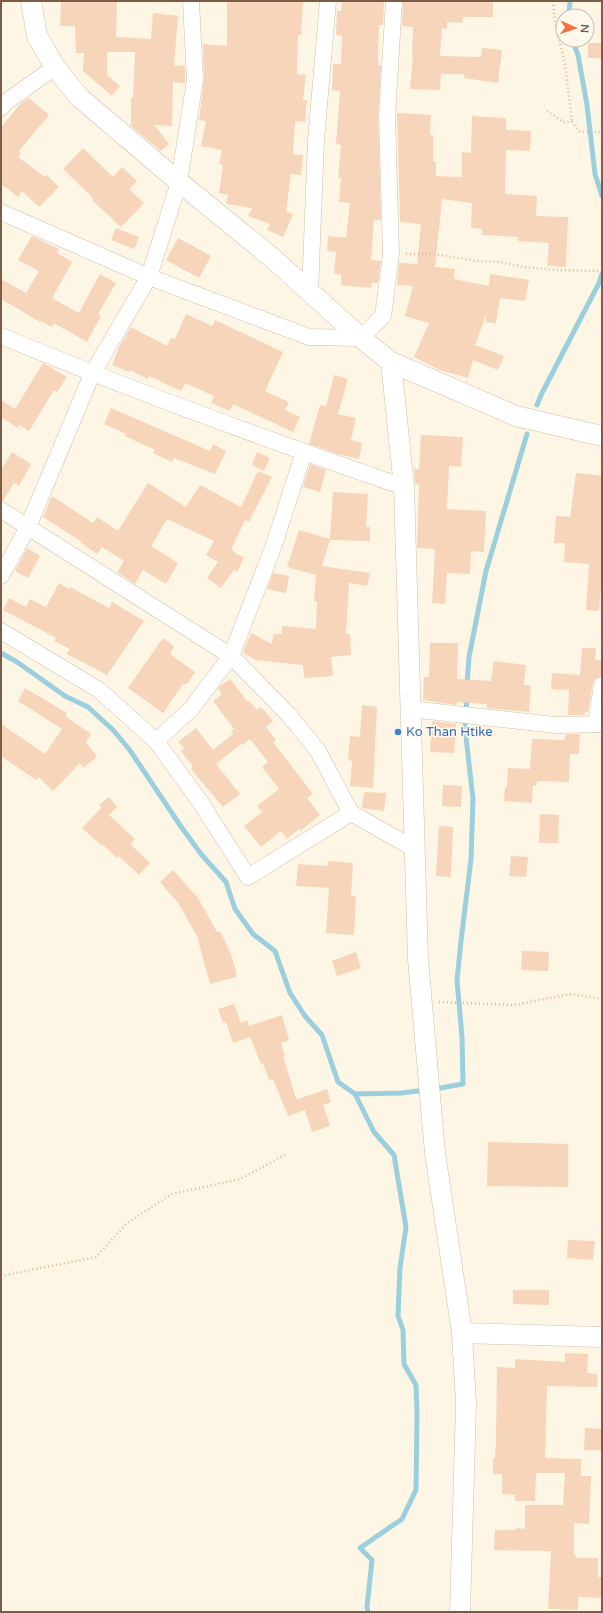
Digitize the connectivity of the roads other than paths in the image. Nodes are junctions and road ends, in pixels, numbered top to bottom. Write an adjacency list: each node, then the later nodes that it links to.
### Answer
1 (31, 1): 5 (street)
2 (191, 1): 7 (street)
3 (328, 1): 10 (street)
4 (394, 1): 12 (street)
5 (55, 67): 6 (street); 7 (street)
6 (1, 108)
7 (179, 182): 9 (street); 10 (street)
8 (1, 212): 9 (street)
9 (149, 277): 12 (street); 14 (street)
10 (310, 292): 12 (street)
11 (1, 336): 14 (street)
12 (361, 338): 13 (street)
13 (391, 362): 15 (street); 17 (street)
14 (92, 374): 16 (street); 19 (street)
15 (602, 436)
16 (304, 452): 17 (street); 22 (street)
17 (404, 486): 24 (street)
18 (1, 510): 19 (street)
19 (28, 527): 20 (street); 22 (street)
20 (1, 576)
21 (1, 631): 26 (street)
22 (231, 656): 26 (street); 27 (street)
23 (602, 685): 25 (street)
24 (410, 709): 25 (street); 28 (street)
25 (599, 724)
26 (156, 741): 27 (street)
27 (351, 813): 28 (street)
28 (415, 849): 29 (street)
29 (462, 1333): 30 (street); 31 (street)
30 (602, 1337)
31 (460, 1612)

